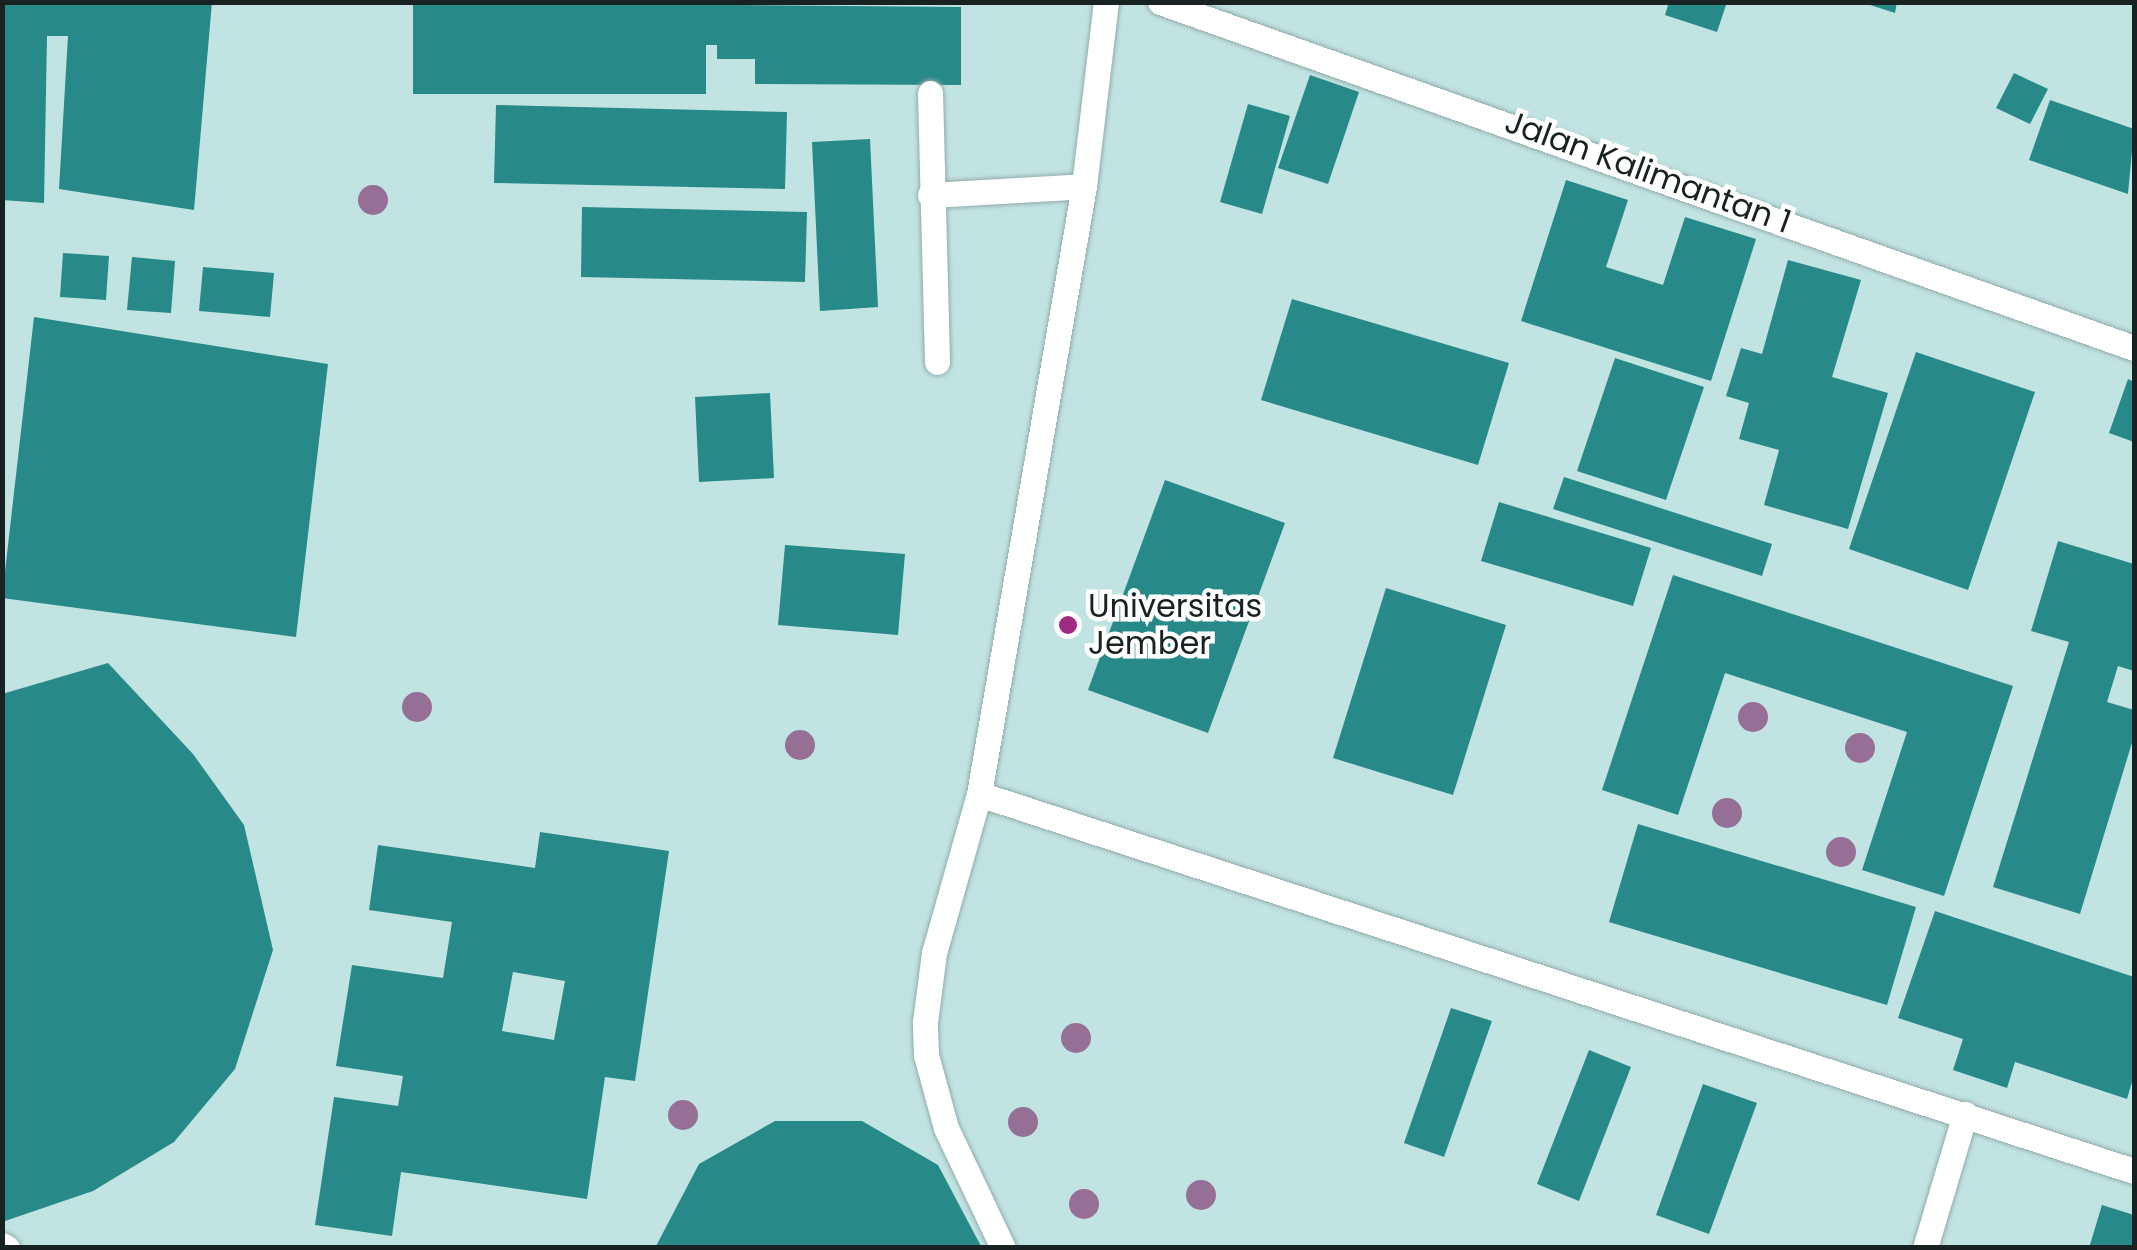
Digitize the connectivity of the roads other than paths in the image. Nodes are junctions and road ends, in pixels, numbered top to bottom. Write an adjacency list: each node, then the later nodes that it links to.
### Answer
1 (1106, 2): 5 (lane)
2 (1160, 2): 3 (lane, Jalan Kalimantan 1)
3 (1196, 6): 7 (lane, Jalan Kalimantan 1)
4 (930, 94): 6 (lane)
5 (1084, 186): 6 (lane); 9 (lane)
6 (930, 195): 8 (lane)
7 (2134, 348)
8 (937, 362)
9 (978, 794): 10 (lane); 12 (lane)
10 (1965, 1114): 11 (lane); 13 (lane)
11 (2134, 1171)
12 (1003, 1248)
13 (1925, 1248)

